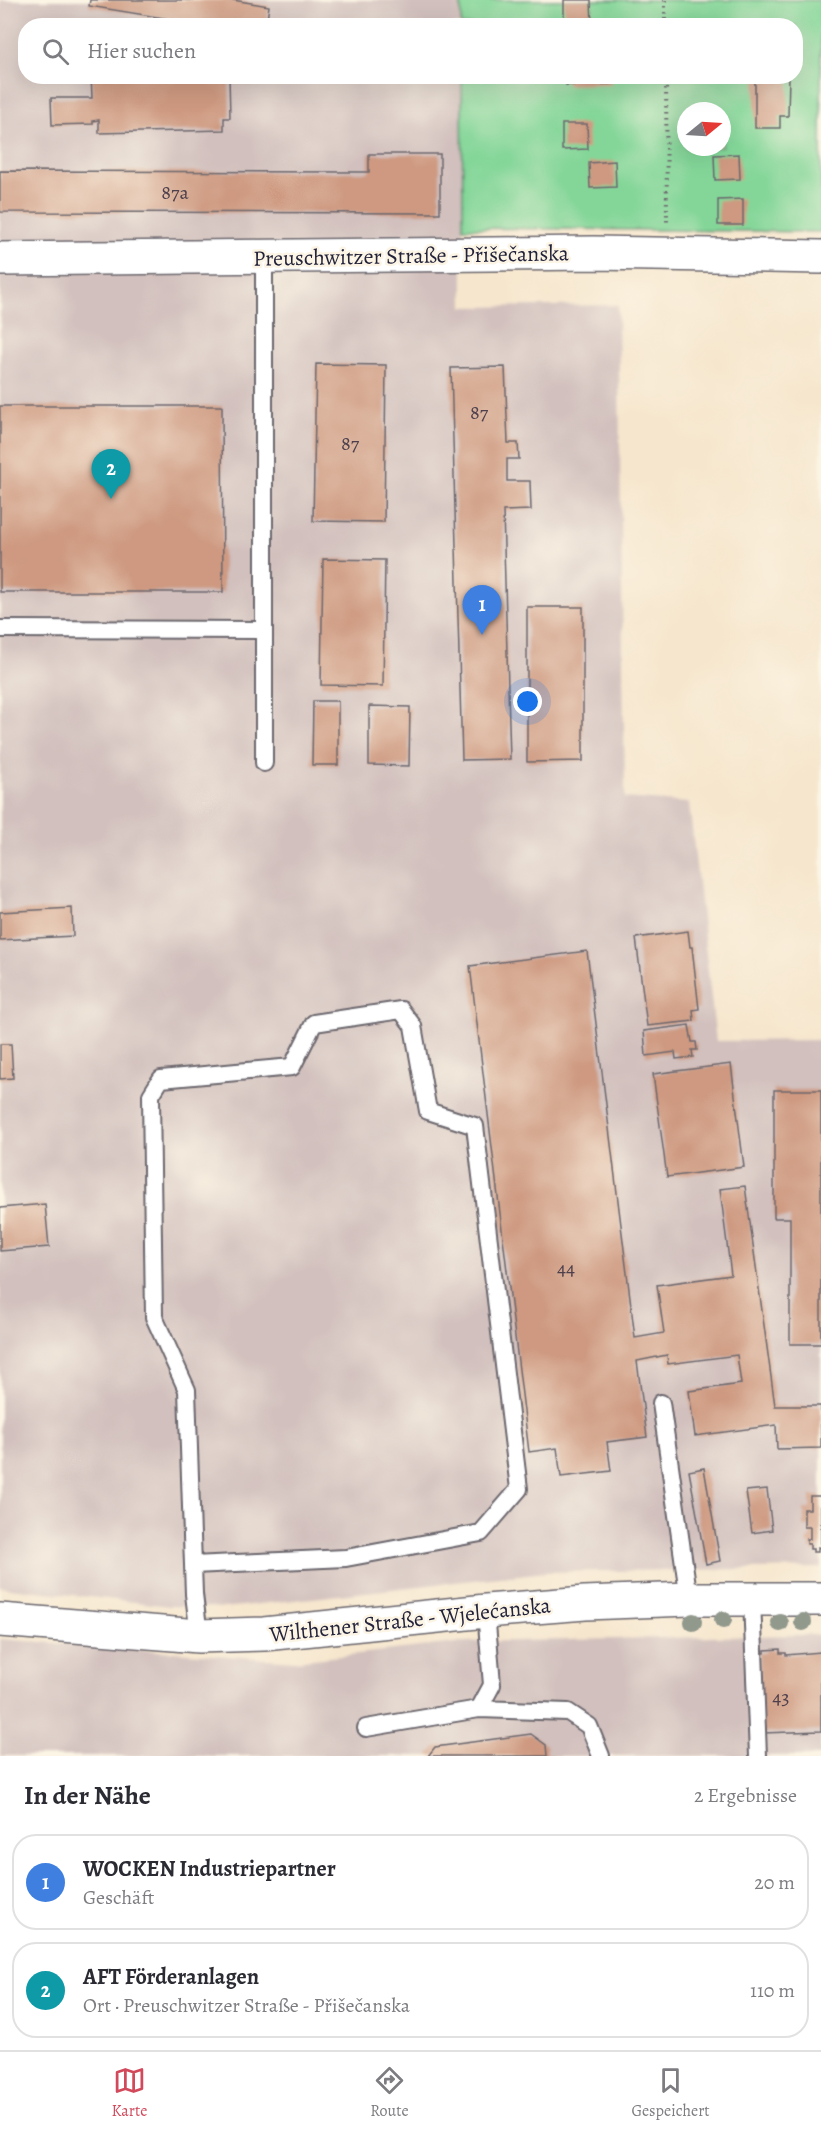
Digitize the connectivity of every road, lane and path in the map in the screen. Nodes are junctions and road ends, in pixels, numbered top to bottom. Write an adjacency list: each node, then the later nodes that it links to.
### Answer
1 (665, 0): 2 (path)
2 (665, 18)
3 (666, 84): 4 (path)
4 (668, 254): 5 (main road, Preuschwitzer Straße - Přišečanska); 6 (main road, Preuschwitzer Straße - Přišečanska)
5 (821, 257)
6 (264, 258): 7 (main road, Preuschwitzer Straße - Přišečanska); 9 (lane)
7 (0, 259)
8 (0, 629): 9 (lane)
9 (263, 630): 10 (lane)
10 (264, 763)
11 (662, 1403): 13 (lane)
12 (193, 1565): 12 (lane); 18 (lane)
13 (689, 1599): 14 (main road, Wilthener Straße - Wjelećanska); 16 (main road, Wilthener Straße - Wjelećanska)
14 (752, 1599): 15 (main road, Wilthener Straße - Wjelećanska); 22 (lane)
15 (821, 1599)
16 (486, 1611): 18 (main road, Wilthener Straße - Wjelećanska); 19 (lane)
17 (0, 1620): 18 (main road, Wilthener Straße - Wjelećanska)
18 (199, 1636)
19 (479, 1709): 20 (lane); 21 (lane)
20 (366, 1728)
21 (601, 1756)
22 (758, 1756)

